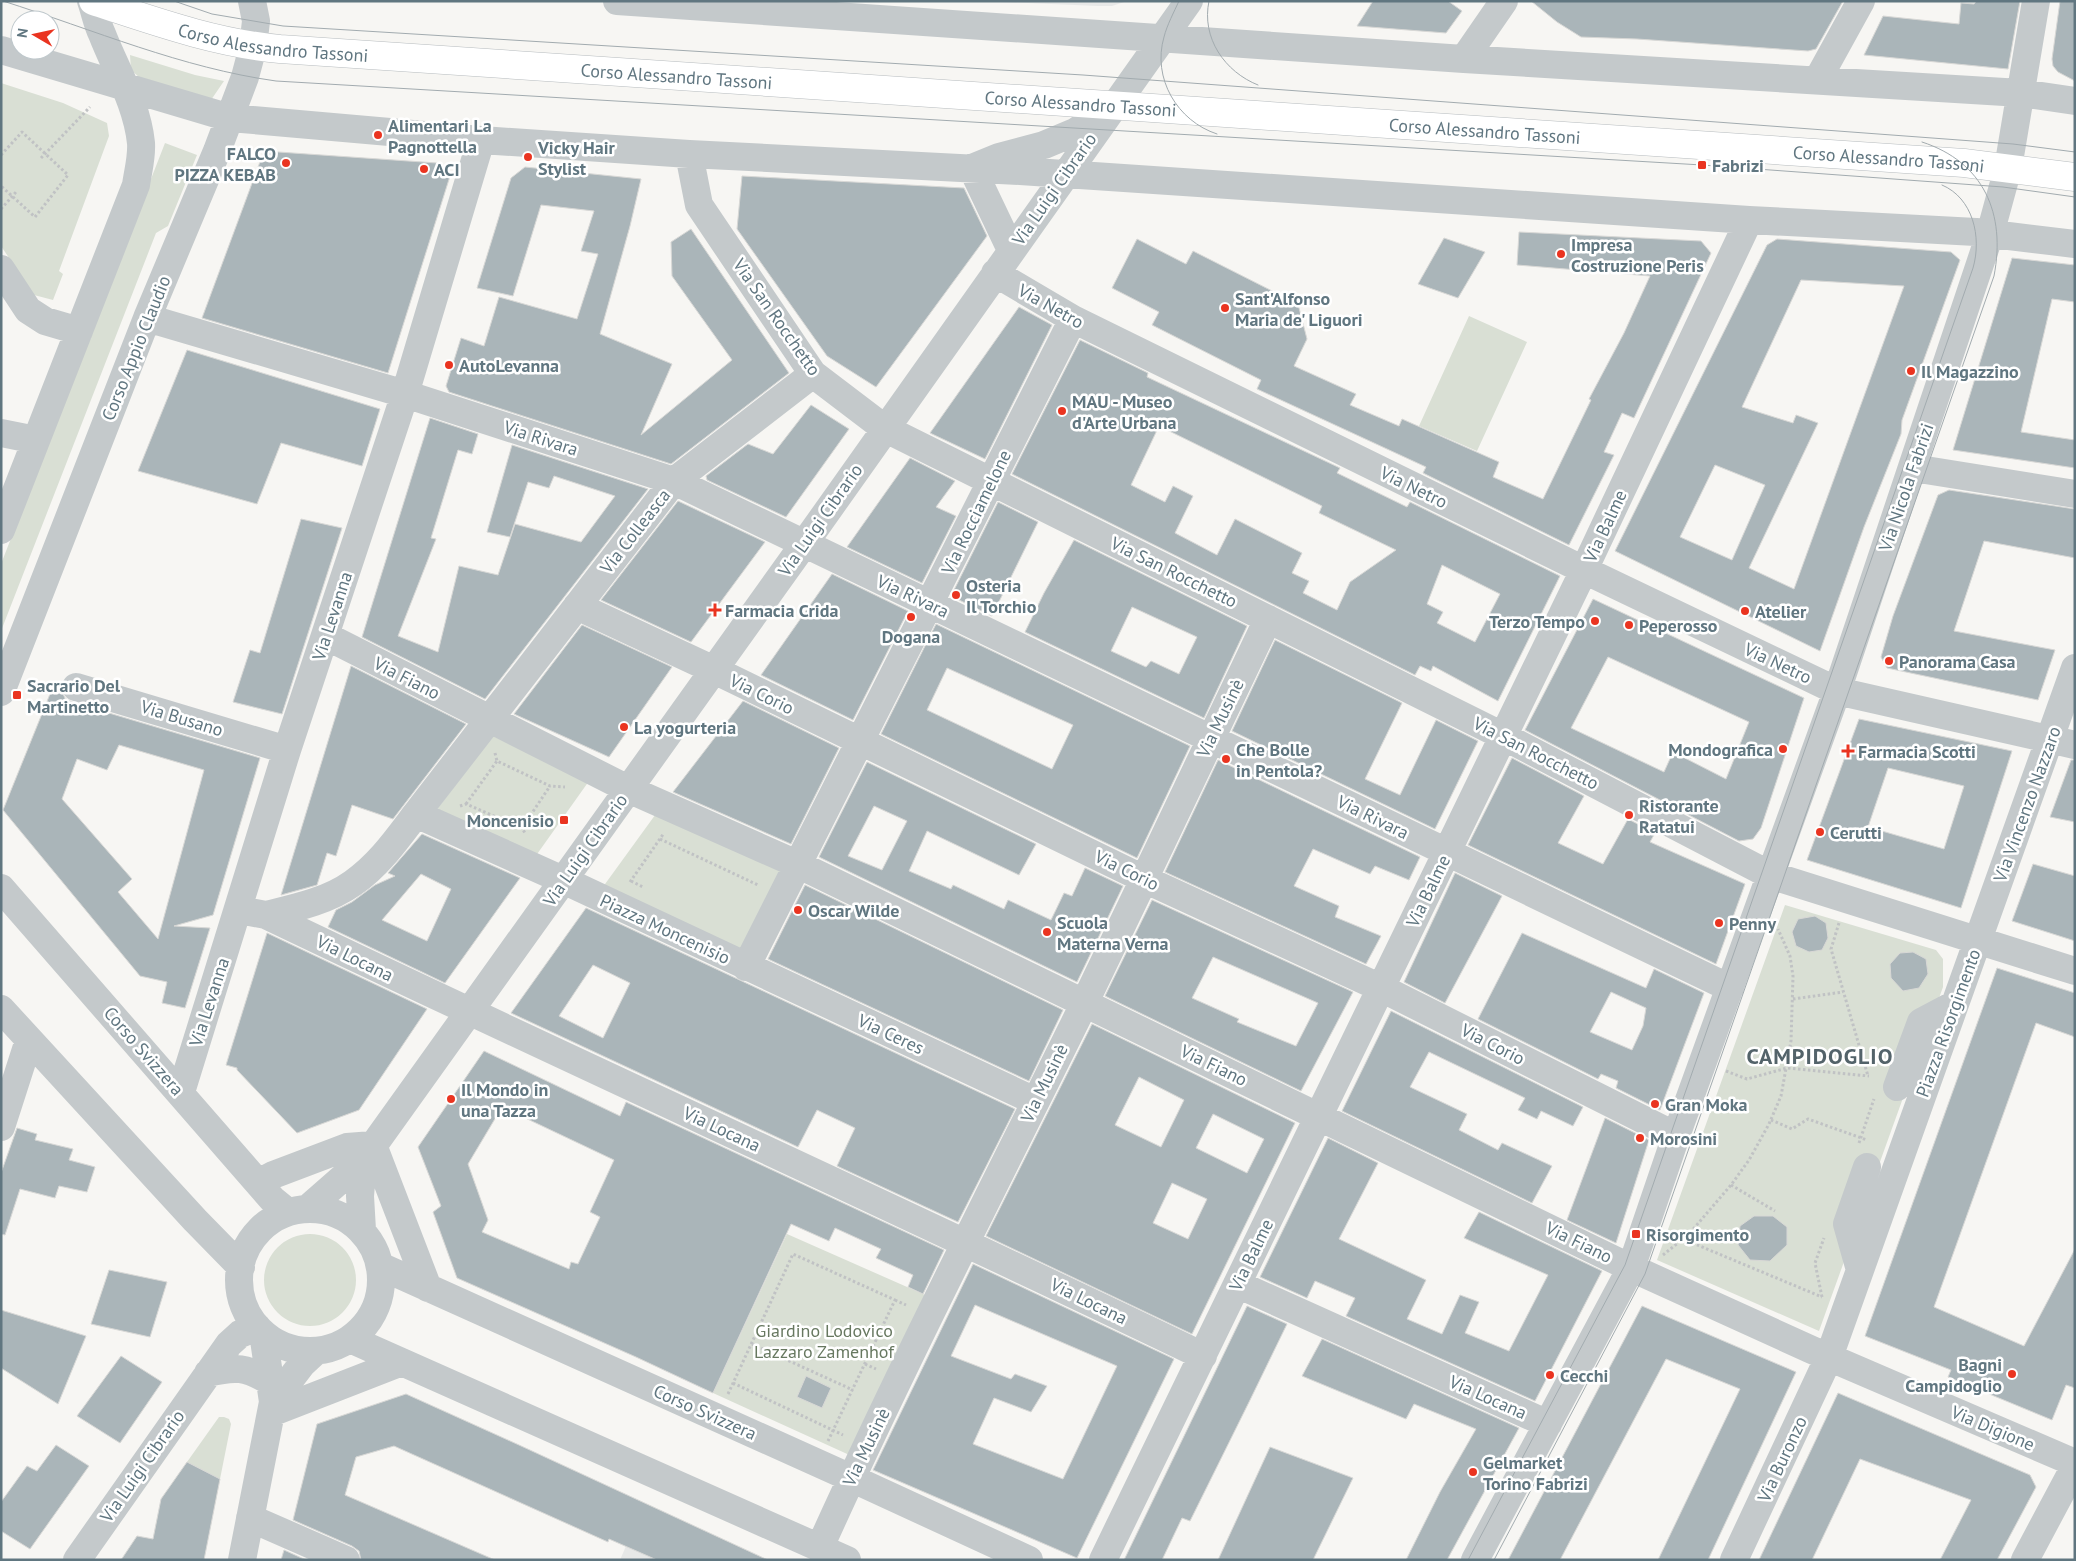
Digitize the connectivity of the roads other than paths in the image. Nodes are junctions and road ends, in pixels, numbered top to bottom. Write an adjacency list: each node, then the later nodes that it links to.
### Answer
1 (92, 1): 10 (main road, Corso Alessandro Tassoni); 14 (street)
2 (252, 1): 10 (street, Corso Appio Claudio)
3 (617, 1): 8 (street)
4 (1189, 1): 9 (street, Via Luigi Cibrario)
5 (1861, 1): 13 (street)
6 (2036, 1): 15 (street, Via Nicola Fabrizi)
7 (1498, 3): 12 (street)
8 (689, 4): 9 (street)
9 (1164, 37): 12 (street); 17 (street, Via Luigi Cibrario)
10 (253, 46): 17 (main road, Corso Alessandro Tassoni); 18 (street, Corso Appio Claudio)
11 (1, 50): 14 (street)
12 (1464, 58): 13 (street)
13 (1818, 79): 15 (street)
14 (126, 88): 18 (street); 33 (street)
15 (2021, 93): 16 (street); 22 (street, Via Nicola Fabrizi)
16 (2075, 101)
17 (1114, 105): 21 (street, Corso Alessandro Tassoni); 22 (main road, Corso Alessandro Tassoni); 23 (street, Via Luigi Cibrario)
18 (230, 118): 19 (street); 31 (street, Corso Appio Claudio)
19 (481, 140): 20 (street); 35 (street, Via Levanna)
20 (689, 154): 21 (street); 34 (street, Via San Rocchetto)
21 (972, 168): 23 (street); 28 (street)
22 (2008, 168): 24 (main road, Corso Alessandro Tassoni); 26 (street, Via Nicola Fabrizi)
23 (1065, 174): 25 (street); 28 (street, Via Luigi Cibrario)
24 (2075, 177)
25 (1750, 220): 26 (street); 45 (street, Via Balme)
26 (1990, 234): 27 (street); 39 (street, Via Nicola Fabrizi)
27 (2075, 244)
28 (1011, 250): 30 (street, Via Luigi Cibrario)
29 (1, 269): 33 (street)
30 (994, 274): 32 (street, Via Netro); 36 (street, Via Luigi Cibrario)
31 (147, 318): 35 (street, Via Rivara); 54 (street, Corso Appio Claudio)
32 (1073, 319): 41 (street, Via Rocciamelone); 45 (street, Via Netro)
33 (79, 331): 38 (street)
34 (813, 374): 36 (street, Via San Rocchetto); 40 (street, Via Colleasca)
35 (405, 394): 40 (street, Via Rivara); 49 (street, Via Levanna)
36 (884, 428): 41 (street, Via San Rocchetto); 44 (street, Via Luigi Cibrario)
37 (1, 433): 38 (street)
38 (36, 440): 43 (street)
39 (1913, 468): 42 (street); 53 (street, Via Nicola Fabrizi)
40 (674, 481): 44 (street, Via Rivara); 47 (street, Via Colleasca)
41 (990, 481): 46 (street, Via Rocciamelone); 48 (street, Via San Rocchetto)
42 (2075, 494)
43 (1, 530)
44 (804, 544): 46 (street, Via Rivara); 51 (street, Via Luigi Cibrario)
45 (1584, 570): 53 (street, Via Netro); 56 (street, Via Balme)
46 (930, 604): 57 (street, Via Rivara); 58 (street, Via Rocciamelone)
47 (577, 606): 51 (street, Via Corio); 55 (street, Via Colleasca)
48 (1268, 619): 56 (street, Via San Rocchetto); 57 (street, Via Musinè)
49 (326, 636): 55 (street, Via Fiano); 60 (street, Via Levanna)
50 (2075, 668): 59 (street, Via Vincenzo Nazzaro)
51 (712, 670): 58 (street, Via Corio); 61 (street, Via Luigi Cibrario)
52 (76, 687): 60 (street, Via Busano)
53 (1837, 691): 59 (street, Via Netro); 65 (street, Via Nicola Fabrizi)
54 (1, 692)
55 (489, 720): 61 (street); 62 (street)
56 (1503, 736): 63 (street, Via Balme); 65 (street, Via San Rocchetto)
57 (1210, 739): 63 (street, Via Rivara); 66 (street, Via Musinè)
58 (859, 740): 64 (street, Via Rocciamelone); 66 (street, Via Corio)
59 (2062, 742): 71 (street, Via Vincenzo Nazzaro)
60 (287, 750): 69 (street, Via Levanna)
61 (628, 789): 64 (street); 67 (street, Via Luigi Cibrario)
62 (416, 814): 67 (street, Piazza Moncenisio); 70 (street)
63 (1446, 852): 74 (street, Via Balme); 75 (street, Via Rivara)
64 (797, 864): 72 (street, Piazza Moncenisio); 76 (street, Via Fiano)
65 (1770, 875): 71 (street, Piazza Risorgimento); 75 (street)
66 (1144, 879): 74 (street, Via Corio); 76 (street, Via Musinè)
67 (563, 880): 72 (street, Piazza Moncenisio); 79 (street, Via Luigi Cibrario)
68 (1, 888): 82 (street, Corso Svizzera)
69 (239, 910): 70 (street, Via Locana); 82 (street, Via Levanna)
70 (266, 915): 79 (street, Via Locana)
71 (1978, 940): 73 (street); 77 (street, Piazza Risorgimento)
72 (746, 967): 83 (street, Via Ceres)
73 (2075, 971)
74 (1381, 988): 84 (street, Via Balme); 86 (street, Via Corio)
75 (1730, 988): 86 (street)
76 (1084, 1002): 83 (street, Via Musinè); 84 (street, Via Fiano)
77 (1955, 1004): 81 (street); 96 (street, Piazza Risorgimento)
78 (1, 1009): 80 (street)
79 (469, 1013): 87 (street, Via Luigi Cibrario); 92 (street, Via Locana)
80 (29, 1040): 85 (street); 94 (street)
81 (1883, 1086)
82 (181, 1092): 89 (street, Corso Svizzera)
83 (1035, 1101): 92 (street, Via Musinè)
84 (1318, 1116): 95 (street, Via Fiano); 97 (street, Via Balme)
85 (1, 1127)
86 (1676, 1136): 95 (street)
87 (368, 1153): 89 (street); 90 (street, Via Luigi Cibrario); 91 (street); 98 (street)
88 (1862, 1157): 96 (street)
89 (258, 1183): 90 (street, Corso Svizzera)
90 (298, 1210): 91 (street); 94 (street)
91 (362, 1230): 93 (street)
92 (965, 1241): 102 (street, Via Locana); 109 (street, Via Musinè)
93 (380, 1266): 98 (street, Corso Svizzera); 100 (street)
94 (241, 1267): 99 (street)
95 (1631, 1268): 103 (street); 107 (street)
96 (1860, 1270): 103 (street, Piazza Risorgimento)
97 (1237, 1284): 102 (street, Via Balme); 107 (street, Via Locana)
98 (428, 1288): 109 (street, Corso Svizzera)
99 (260, 1330): 101 (street); 105 (street, Via Luigi Cibrario); 106 (street)
100 (350, 1339): 101 (street); 104 (street)
101 (316, 1351): 106 (street)
102 (1203, 1356): 117 (street, Via Balme)
103 (1829, 1358): 108 (street, Via Digione); 119 (street, Via Buronzo)
104 (402, 1362): 106 (street); 111 (street)
105 (208, 1373): 106 (street); 112 (street, Via Luigi Cibrario)
106 (272, 1399): 110 (street)
107 (1548, 1424): 118 (street)
108 (2075, 1464): 120 (street)
109 (851, 1478): 111 (street, Via Musinè); 116 (street, Corso Svizzera)
110 (250, 1518): 113 (street); 114 (street)
111 (820, 1547): 115 (street)
112 (77, 1560)
113 (242, 1560)
114 (346, 1560)
115 (847, 1560)
116 (1029, 1560)
117 (1103, 1560)
118 (1475, 1560)
119 (1734, 1560)
120 (2025, 1560)

